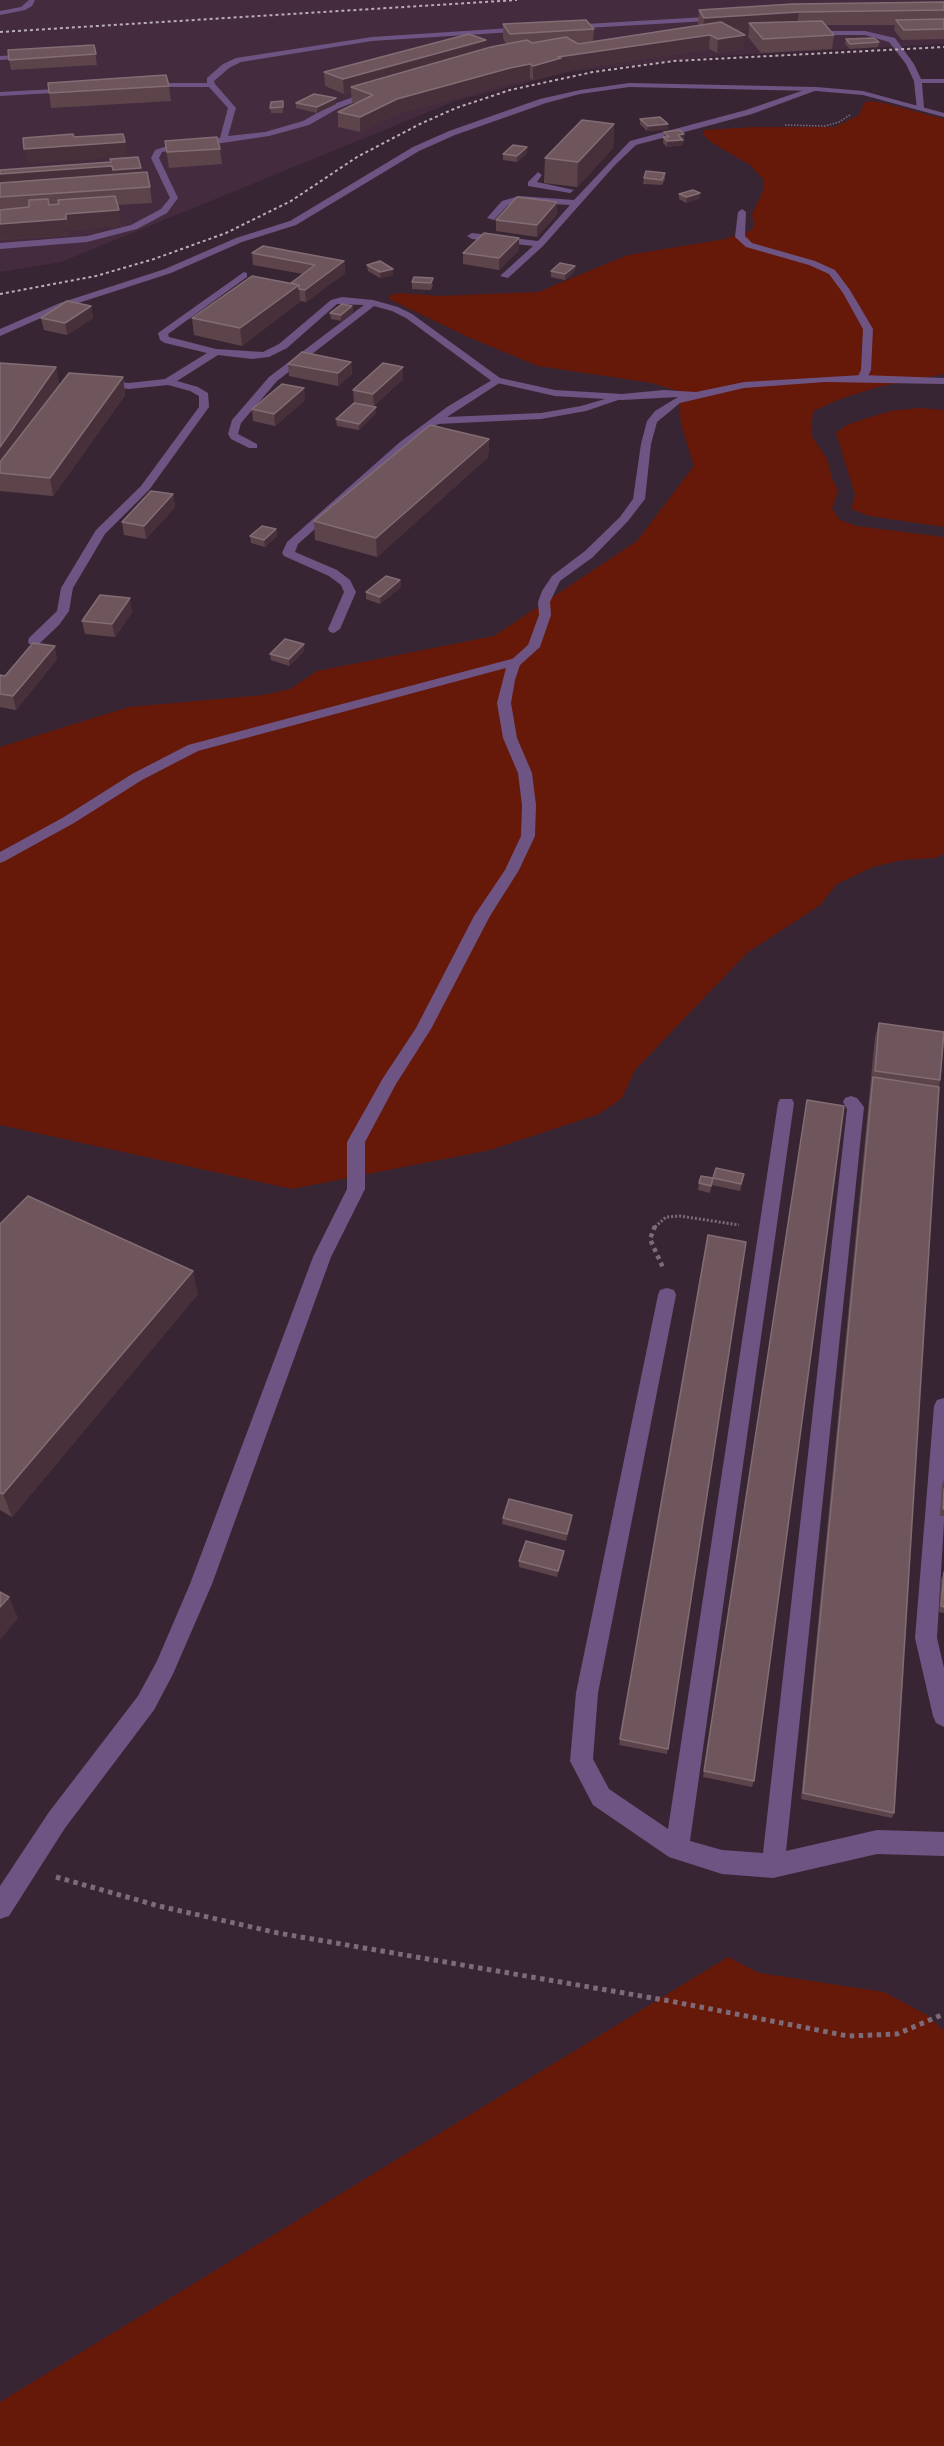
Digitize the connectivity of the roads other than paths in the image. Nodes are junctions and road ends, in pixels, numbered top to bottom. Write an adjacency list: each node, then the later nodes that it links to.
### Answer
1 (33, 0): 2 (street)
2 (0, 13)
3 (731, 18): 4 (street)
4 (557, 27)
5 (534, 28): 11 (street)
6 (799, 33): 9 (street)
7 (43, 55): 8 (street)
8 (0, 58)
9 (918, 81): 10 (street); 17 (street)
10 (944, 81)
11 (211, 85): 12 (street); 19 (street)
12 (130, 86)
13 (82, 89): 16 (street)
14 (816, 89): 17 (street); 21 (street); 33 (street)
15 (381, 90): 19 (street)
16 (0, 94)
17 (920, 108): 18 (street)
18 (944, 115)
19 (223, 140): 29 (street)
20 (615, 146): 21 (street)
21 (627, 148): 23 (street)
22 (538, 176): 23 (street)
23 (586, 193): 24 (street)
24 (576, 203): 26 (street); 28 (street)
25 (742, 212): 35 (street)
26 (491, 218)
27 (472, 236): 28 (street)
28 (540, 244): 31 (street)
29 (0, 246)
30 (244, 275): 34 (street)
31 (505, 276)
32 (373, 303): 34 (street); 36 (street); 43 (street)
33 (0, 333)
34 (216, 352): 39 (street)
35 (862, 378): 37 (street); 40 (street)
36 (497, 380): 41 (street); 42 (street)
37 (944, 381)
38 (90, 382): 39 (street)
39 (168, 382): 45 (street)
40 (696, 394): 41 (street); 46 (street)
41 (622, 397): 42 (street)
42 (435, 421): 44 (street)
43 (253, 446)
44 (334, 629)
45 (34, 641)
46 (516, 662): 47 (street); 56 (street)
47 (0, 858)
48 (851, 1102): 55 (street)
49 (786, 1103): 54 (street)
50 (667, 1295): 54 (street)
51 (944, 1406): 52 (street)
52 (944, 1716)
53 (944, 1844): 55 (street)
54 (677, 1849): 55 (street)
55 (773, 1866)
56 (0, 1907)

